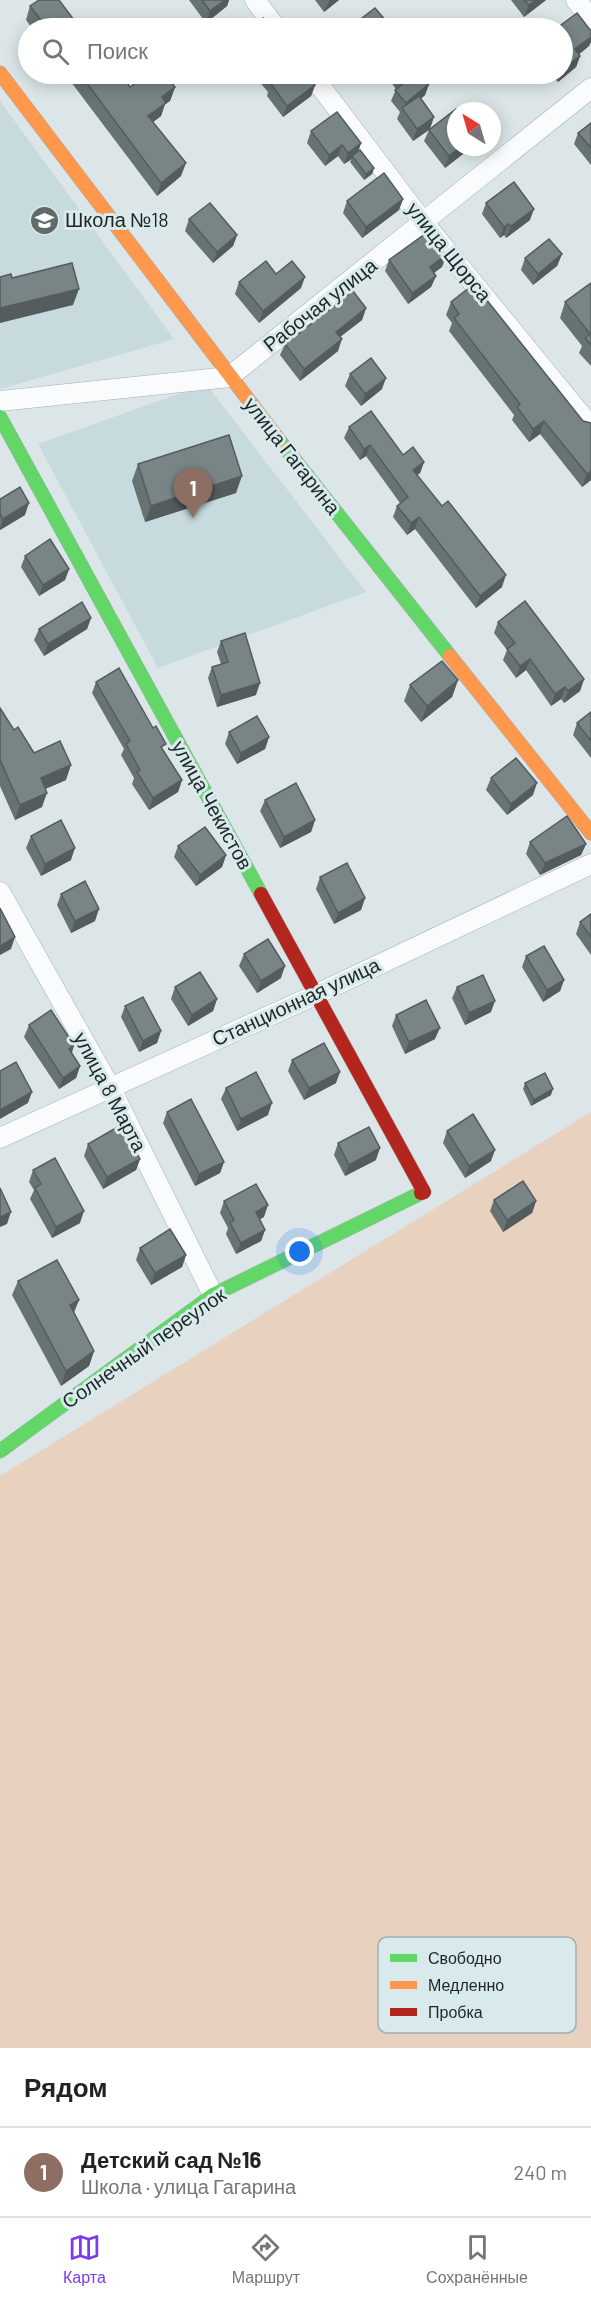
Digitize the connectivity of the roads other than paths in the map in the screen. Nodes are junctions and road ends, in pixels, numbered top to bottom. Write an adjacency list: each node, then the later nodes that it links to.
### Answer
1 (255, 0): 3 (street)
2 (576, 0): 4 (street)
3 (268, 18)
4 (591, 19)
5 (0, 73): 9 (street, улица Гагарина)
6 (319, 84): 8 (street, улица Щорса)
7 (591, 88): 8 (street, Рабочая улица)
8 (424, 223): 9 (street, Рабочая улица); 12 (street, улица Щорса)
9 (229, 377): 10 (street); 13 (street, улица Гагарина)
10 (0, 401)
11 (0, 417): 16 (street, улица Чекистов)
12 (591, 427)
13 (591, 833)
14 (591, 864): 16 (street, Станционная улица)
15 (0, 892): 17 (street, улица 8 Марта)
16 (315, 995): 17 (street, Станционная улица); 19 (street, улица Чекистов)
17 (110, 1087): 18 (street, Станционная улица); 20 (street, улица 8 Марта)
18 (0, 1138)
19 (424, 1192): 20 (street, Солнечный переулок)
20 (213, 1295): 21 (street, Солнечный переулок)
21 (2, 1445)

